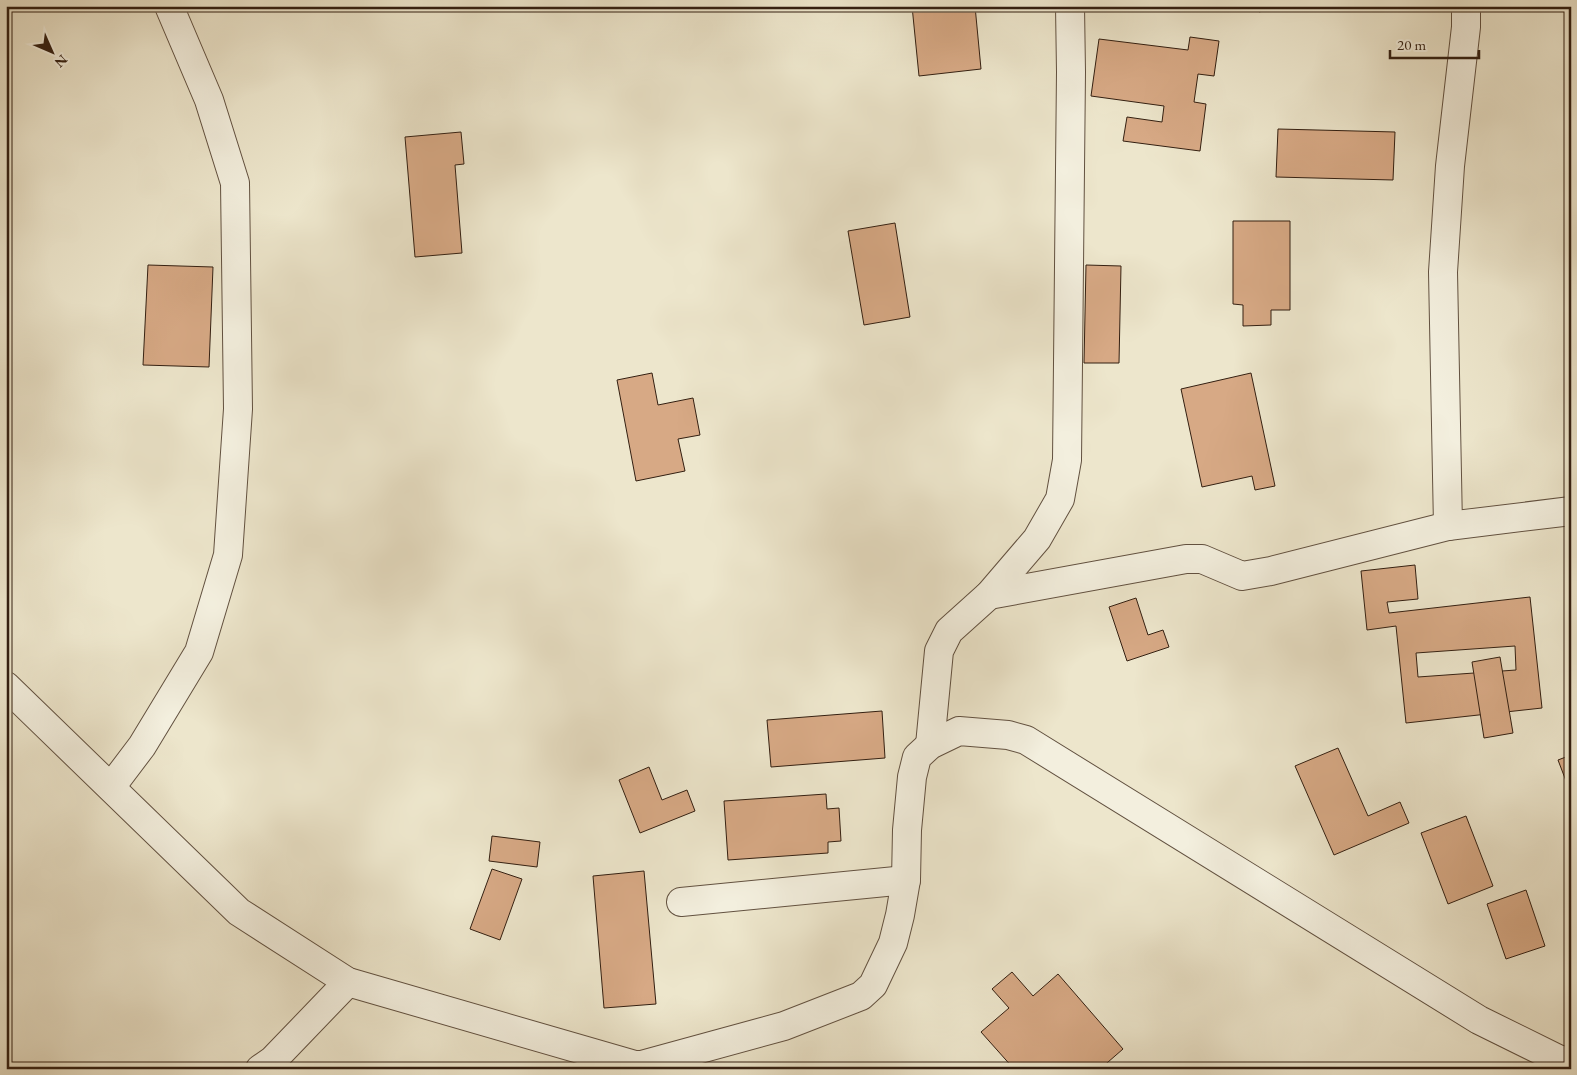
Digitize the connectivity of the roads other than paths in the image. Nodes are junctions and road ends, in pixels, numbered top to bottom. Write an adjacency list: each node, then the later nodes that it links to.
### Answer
1 (169, 6): 9 (street)
2 (1070, 6): 6 (street)
3 (1466, 6): 5 (street)
4 (1571, 511): 5 (street)
5 (1448, 526): 6 (street)
6 (989, 595): 8 (street)
7 (6, 686): 9 (street)
8 (930, 745): 10 (street); 13 (street)
9 (111, 787): 12 (street)
10 (906, 880): 11 (street); 12 (street)
11 (681, 902)
12 (348, 982): 14 (street)
13 (1571, 1064)
14 (260, 1069)

